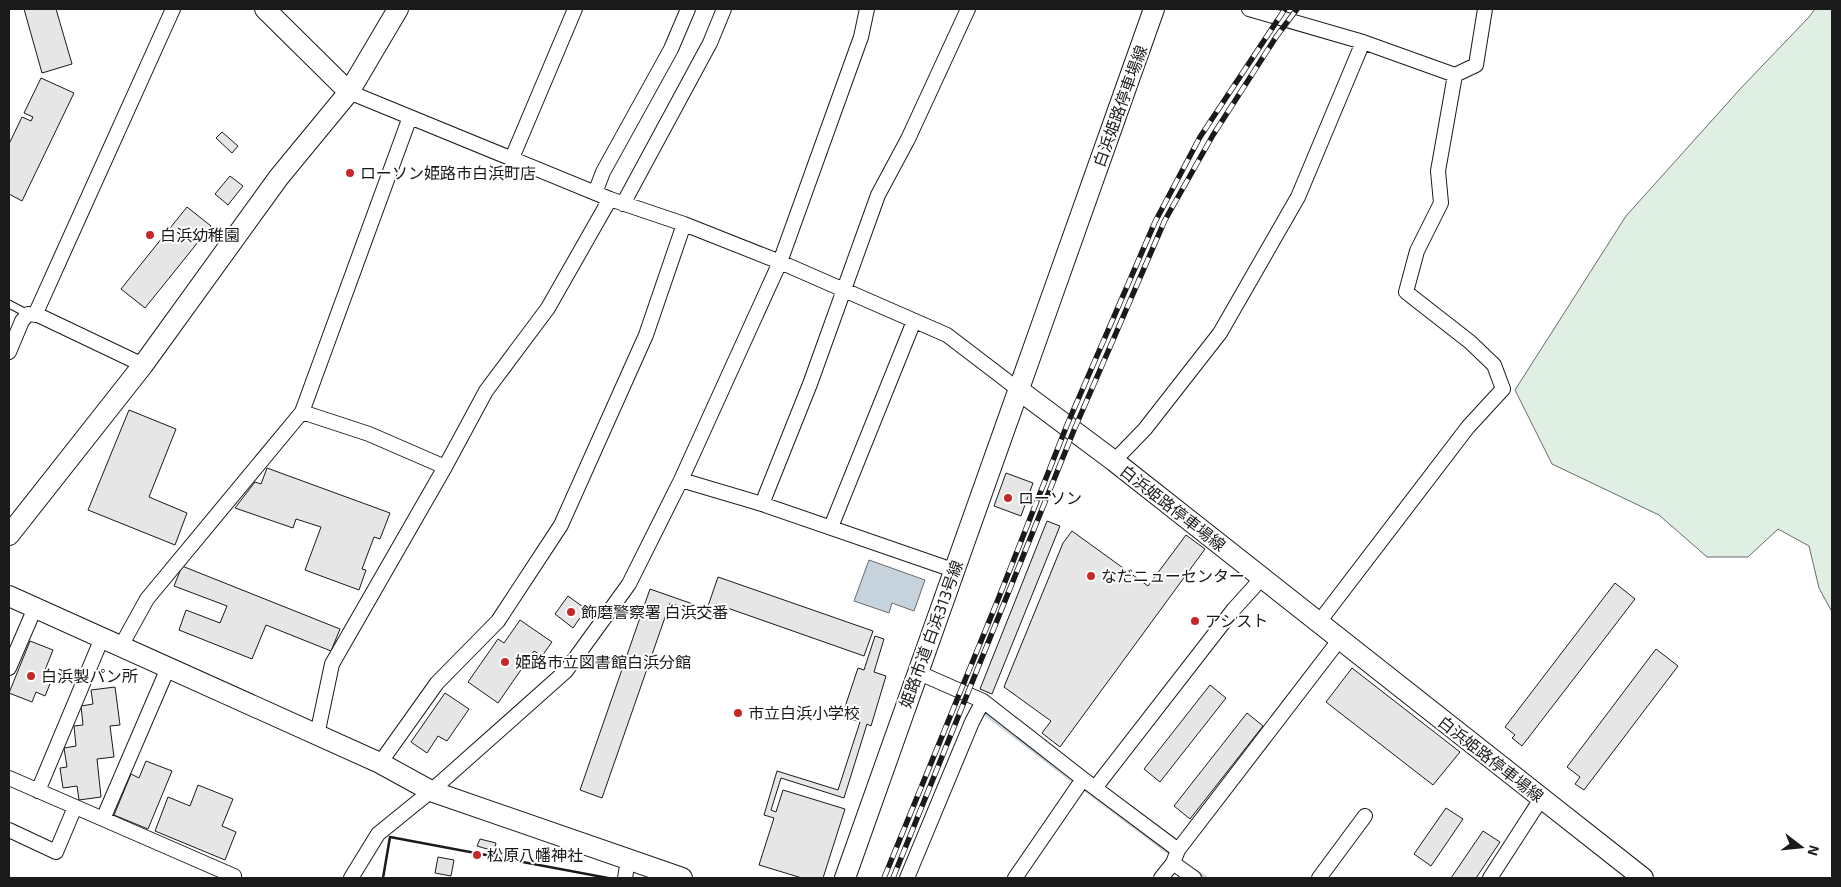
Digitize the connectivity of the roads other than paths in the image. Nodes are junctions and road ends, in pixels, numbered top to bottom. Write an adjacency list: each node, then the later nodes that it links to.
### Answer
1 (173, 9): 23 (street)
2 (265, 9): 14 (street)
3 (398, 9): 14 (street)
4 (574, 9): 16 (street)
5 (688, 9): 17 (street)
6 (724, 9): 18 (street)
7 (867, 9): 20 (street)
8 (968, 9): 21 (street)
9 (1154, 9): 27 (street, 白浜姫路停車場線)
10 (1249, 9): 12 (street)
11 (1484, 9): 13 (street)
12 (1363, 42): 13 (street); 29 (street)
13 (1455, 75): 39 (street)
14 (349, 92): 15 (street); 26 (street)
15 (410, 117): 16 (street); 28 (street)
16 (512, 158): 17 (street)
17 (595, 193): 18 (street)
18 (617, 201): 19 (street); 30 (street)
19 (684, 224): 20 (street); 48 (street)
20 (780, 262): 21 (street); 31 (street)
21 (844, 290): 24 (street); 32 (street)
22 (9, 304): 23 (lane)
23 (32, 315): 25 (street); 26 (street)
24 (914, 321): 27 (street); 33 (street)
25 (9, 352)
26 (143, 365): 34 (street)
27 (1019, 390): 29 (street, 白浜姫路停車場線); 35 (street, 姫路市道 白浜313号線)
28 (302, 412): 30 (street); 42 (street)
29 (1114, 461): 36 (street, 白浜姫路停車場線)
30 (446, 467): 47 (street)
31 (681, 480): 32 (street); 53 (street)
32 (762, 504): 33 (street)
33 (831, 527): 35 (street)
34 (9, 535)
35 (953, 570): 45 (street, 姫路市道 白浜313号線)
36 (1262, 578): 39 (street, 白浜姫路停車場線); 51 (street)
37 (9, 596): 38 (street)
38 (36, 608): 40 (street); 43 (street)
39 (1319, 622): 41 (street, 白浜姫路停車場線)
40 (102, 638): 42 (street); 52 (street)
41 (1340, 639): 54 (street, 白浜姫路停車場線); 59 (street)
42 (121, 646): 44 (street)
43 (9, 668)
44 (168, 668): 47 (street); 57 (street)
45 (917, 672): 46 (street); 64 (street, 姫路市道 白浜313号線)
46 (983, 701): 50 (street); 65 (street)
47 (317, 735): 48 (street)
48 (380, 763): 53 (street)
49 (9, 778): 52 (street)
50 (1082, 779): 51 (street); 66 (street)
51 (1095, 788): 59 (street)
52 (38, 790): 55 (street)
53 (431, 791): 60 (street); 62 (street)
54 (1541, 799): 70 (street); 71 (street, 白浜姫路停車場線)
55 (75, 807): 57 (street); 58 (street)
56 (1365, 816): 69 (street)
57 (103, 819): 61 (street)
58 (9, 830)
59 (1175, 856): 67 (street); 68 (street)
60 (626, 869): 63 (street)
61 (234, 878)
62 (351, 878)
63 (682, 878)
64 (846, 878)
65 (907, 878)
66 (1015, 878)
67 (1161, 878)
68 (1194, 878)
69 (1319, 878)
70 (1490, 878)
71 (1643, 878)

